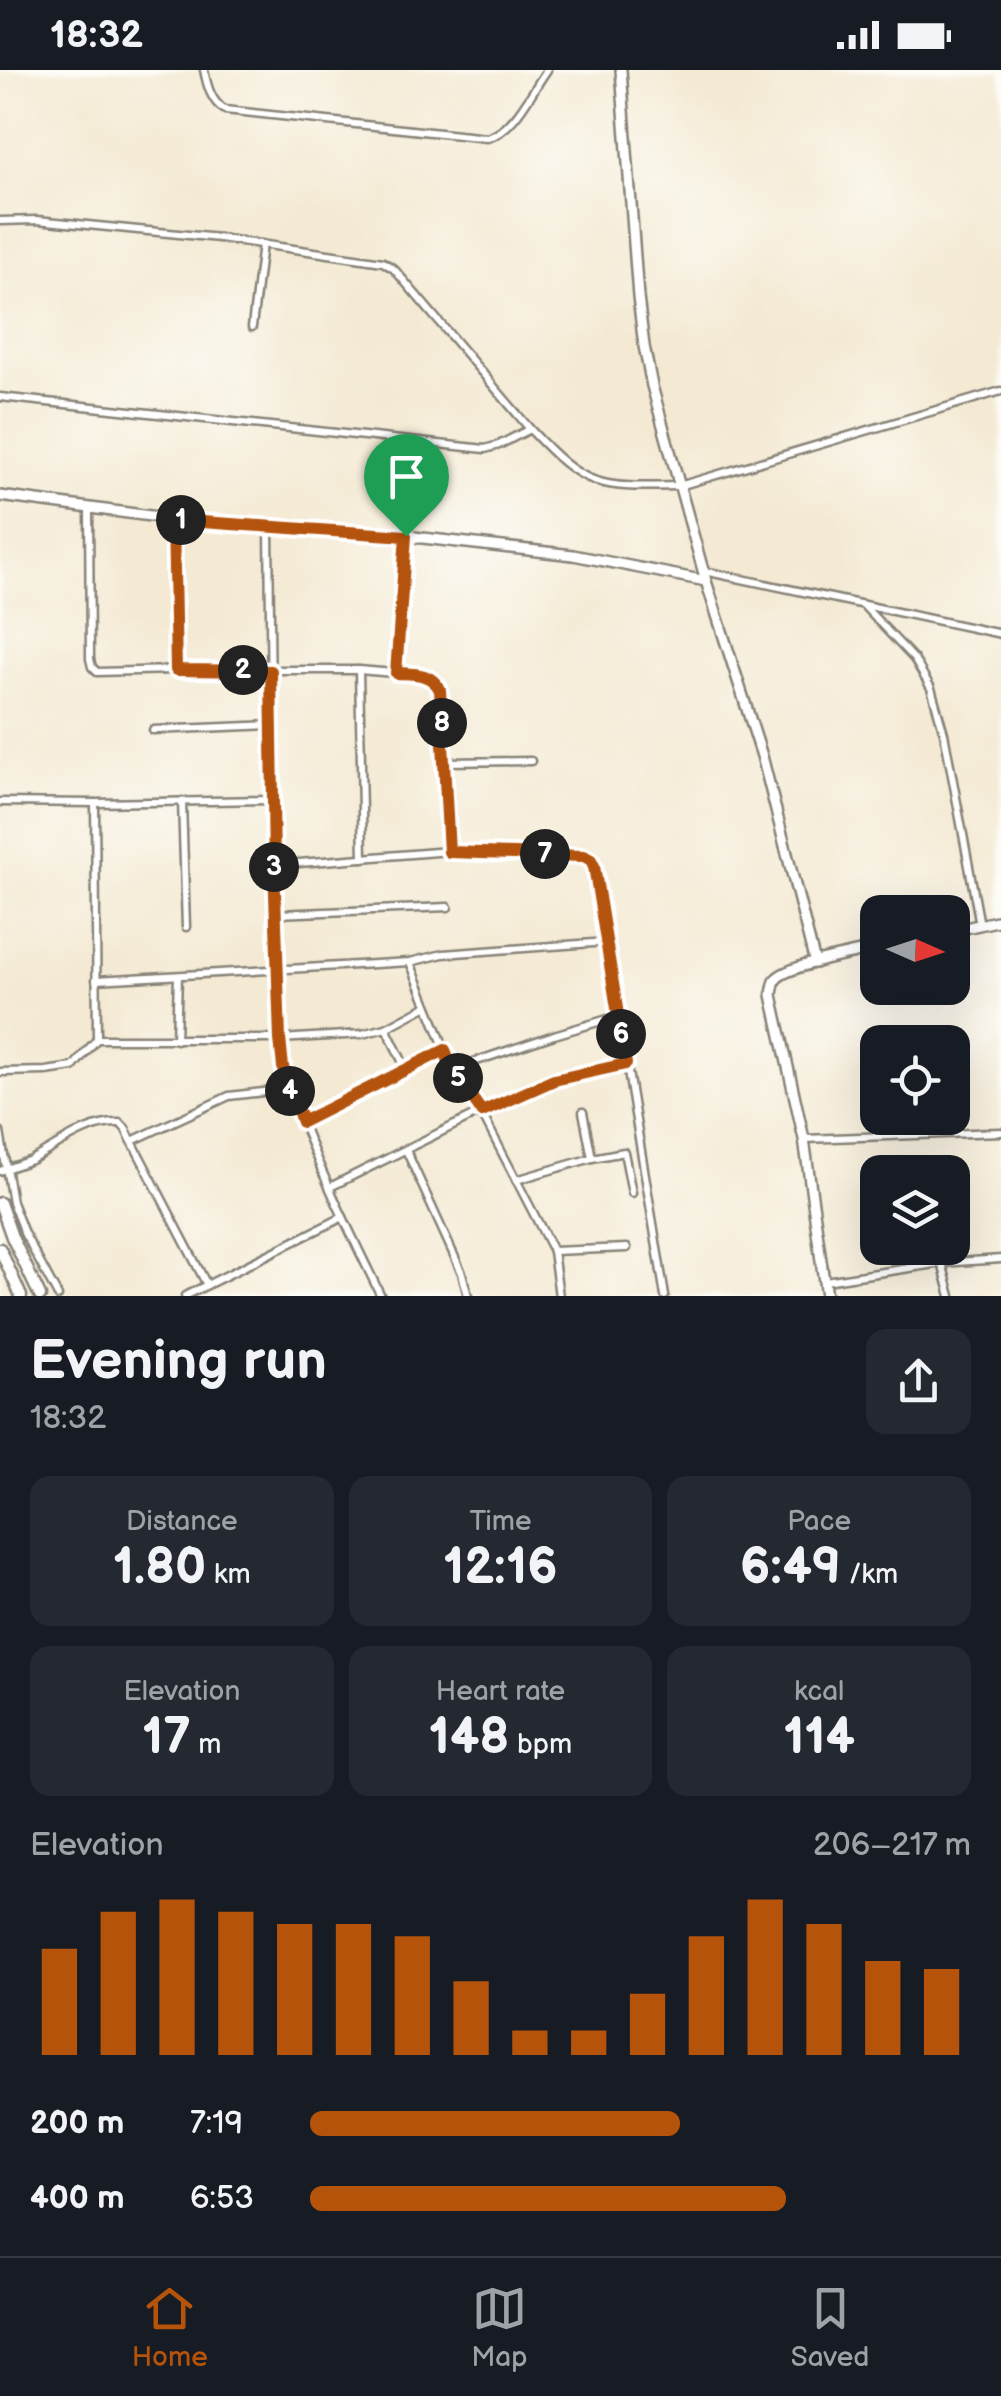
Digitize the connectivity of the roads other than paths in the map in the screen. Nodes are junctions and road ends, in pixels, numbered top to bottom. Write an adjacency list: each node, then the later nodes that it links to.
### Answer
1 (204, 70): 2 (street)
2 (548, 70)
3 (621, 70): 10 (street)
4 (0, 221): 5 (street)
5 (262, 244): 6 (street); 9 (street)
6 (252, 327)
7 (1001, 391): 10 (street)
8 (0, 398): 9 (street)
9 (530, 429): 10 (street)
10 (679, 486): 16 (street)
11 (0, 496): 12 (street)
12 (89, 507): 13 (street); 19 (street)
13 (173, 520): 14 (street); 19 (street)
14 (269, 528): 15 (street); 21 (street)
15 (406, 536): 16 (street); 22 (street)
16 (704, 576): 17 (street); 43 (street)
17 (864, 606): 18 (street); 37 (street)
18 (1001, 634)
19 (176, 670): 21 (street)
20 (359, 670): 21 (street); 22 (street); 32 (street)
21 (271, 671): 23 (street)
22 (396, 673): 26 (street)
23 (271, 724): 24 (street); 27 (street)
24 (153, 730)
25 (531, 761): 26 (street)
26 (444, 762): 31 (street)
27 (272, 800): 28 (street); 33 (street)
28 (182, 801): 30 (street); 39 (street)
29 (0, 802): 30 (street)
30 (95, 803): 46 (street)
31 (449, 852): 32 (street); 40 (street)
32 (363, 858): 33 (street)
33 (274, 865): 35 (street)
34 (448, 907): 35 (street)
35 (276, 914): 44 (street)
36 (1001, 920): 37 (street)
37 (980, 925): 38 (street)
38 (970, 927)
39 (186, 928)
40 (606, 942): 42 (street); 48 (street)
41 (860, 952): 43 (street)
42 (410, 962): 44 (street); 47 (street)
43 (814, 963): 64 (street)
44 (278, 968): 45 (street); 51 (street)
45 (178, 976): 46 (street); 52 (street)
46 (96, 980): 50 (street)
47 (427, 1006): 49 (street); 53 (street)
48 (618, 1016): 54 (street); 56 (street)
49 (386, 1028): 51 (street); 55 (street)
50 (97, 1039): 52 (street); 57 (street)
51 (280, 1039): 52 (street); 58 (street)
52 (176, 1040)
53 (445, 1050): 55 (street); 56 (street)
54 (626, 1064): 59 (street); 90 (street)
55 (406, 1069): 61 (street)
56 (452, 1070): 59 (street)
57 (0, 1072)
58 (289, 1089): 61 (street); 65 (street)
59 (482, 1112): 66 (street); 69 (street)
60 (583, 1112): 67 (street)
61 (302, 1122): 70 (street)
62 (0, 1132): 68 (street)
63 (1001, 1132): 64 (street)
64 (804, 1139): 81 (street)
65 (132, 1142): 68 (street); 82 (street)
66 (406, 1150): 70 (street); 88 (street)
67 (592, 1158): 69 (street); 71 (street)
68 (3, 1170): 85 (street)
69 (516, 1180): 76 (street)
70 (330, 1187): 73 (street)
71 (632, 1194)
72 (0, 1204): 84 (main road)
73 (343, 1217): 82 (street); 87 (street)
74 (628, 1248): 76 (street)
75 (0, 1249): 83 (main road)
76 (553, 1251): 89 (street)
77 (1001, 1258): 78 (street)
78 (970, 1261)
79 (929, 1265): 81 (street)
80 (943, 1265): 92 (street)
81 (824, 1281): 91 (street)
82 (207, 1285): 86 (street)
83 (21, 1296)
84 (40, 1296)
85 (58, 1296)
86 (185, 1296)
87 (381, 1296)
88 (468, 1296)
89 (559, 1296)
90 (666, 1296)
91 (826, 1296)
92 (951, 1296)

